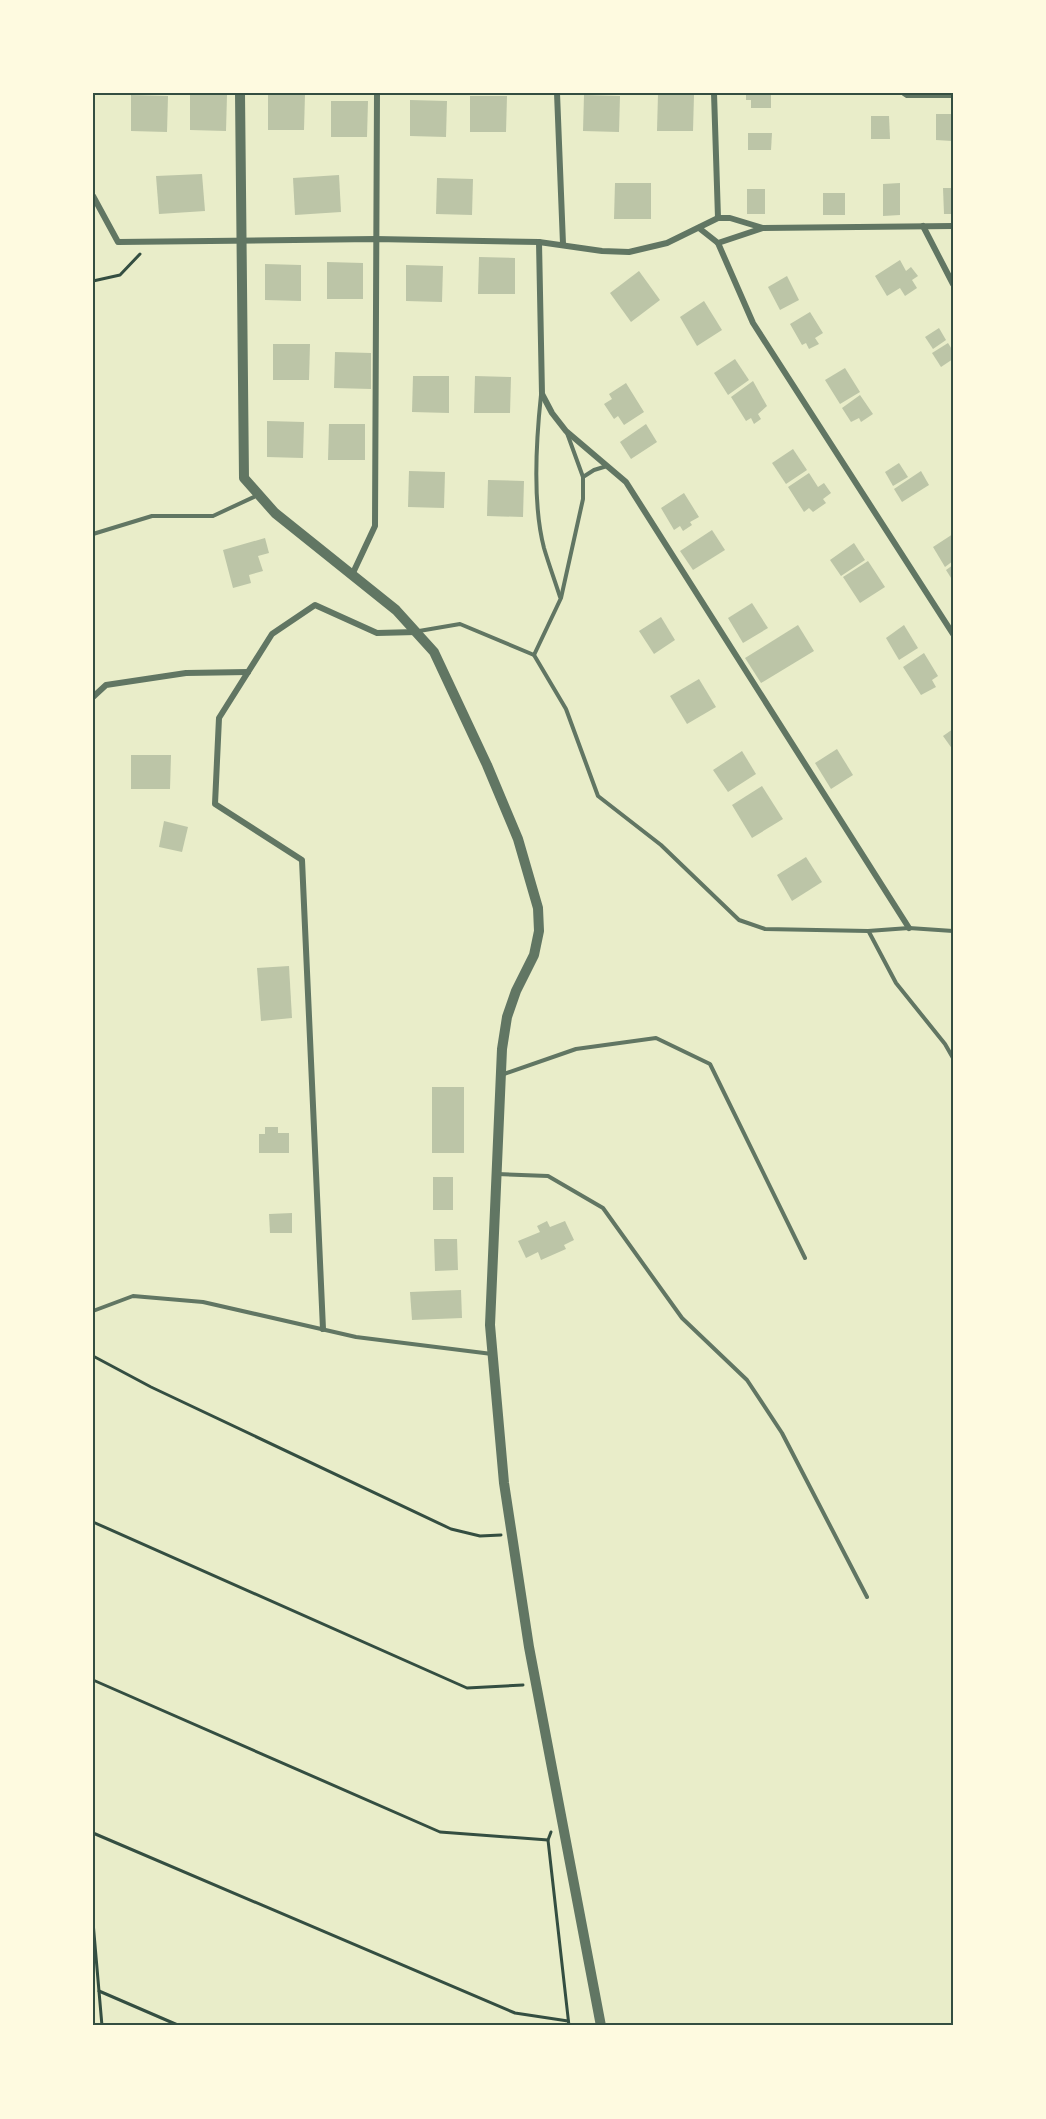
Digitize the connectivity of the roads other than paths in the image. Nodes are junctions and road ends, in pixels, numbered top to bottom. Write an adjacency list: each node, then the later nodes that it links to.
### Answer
1 (240, 93): 14 (street)
2 (377, 93): 13 (street)
3 (558, 93): 17 (street)
4 (714, 93): 8 (street)
5 (904, 93): 6 (street)
6 (953, 95)
7 (93, 196): 14 (street)
8 (718, 218): 11 (street); 12 (street)
9 (923, 226): 10 (street); 12 (street); 18 (street)
10 (953, 226)
11 (699, 228): 16 (street); 17 (street)
12 (764, 228): 16 (street)
13 (375, 238): 14 (street); 15 (street); 25 (street)
14 (240, 240): 23 (street)
15 (539, 242): 17 (street); 19 (street)
16 (718, 243): 28 (street)
17 (563, 244)
18 (953, 284)
19 (542, 394): 20 (street); 26 (lane)
20 (566, 431): 21 (street); 22 (lane)
21 (608, 465): 22 (lane); 32 (street)
22 (583, 477): 26 (lane)
23 (258, 494): 24 (lane); 25 (street)
24 (93, 534)
25 (352, 574): 27 (street)
26 (561, 598): 29 (lane)
27 (416, 632): 29 (lane); 30 (street); 36 (street)
28 (953, 634)
29 (534, 655): 34 (lane)
30 (248, 672): 31 (street); 40 (street)
31 (93, 697)
32 (909, 928): 33 (lane); 34 (lane)
33 (953, 931)
34 (868, 932): 35 (lane)
35 (953, 1058)
36 (501, 1075): 37 (street); 38 (lane)
37 (497, 1174): 41 (street); 42 (lane)
38 (805, 1258)
39 (93, 1311): 40 (lane)
40 (323, 1329): 41 (lane)
41 (493, 1354): 43 (street)
42 (867, 1597)
43 (601, 2026)

